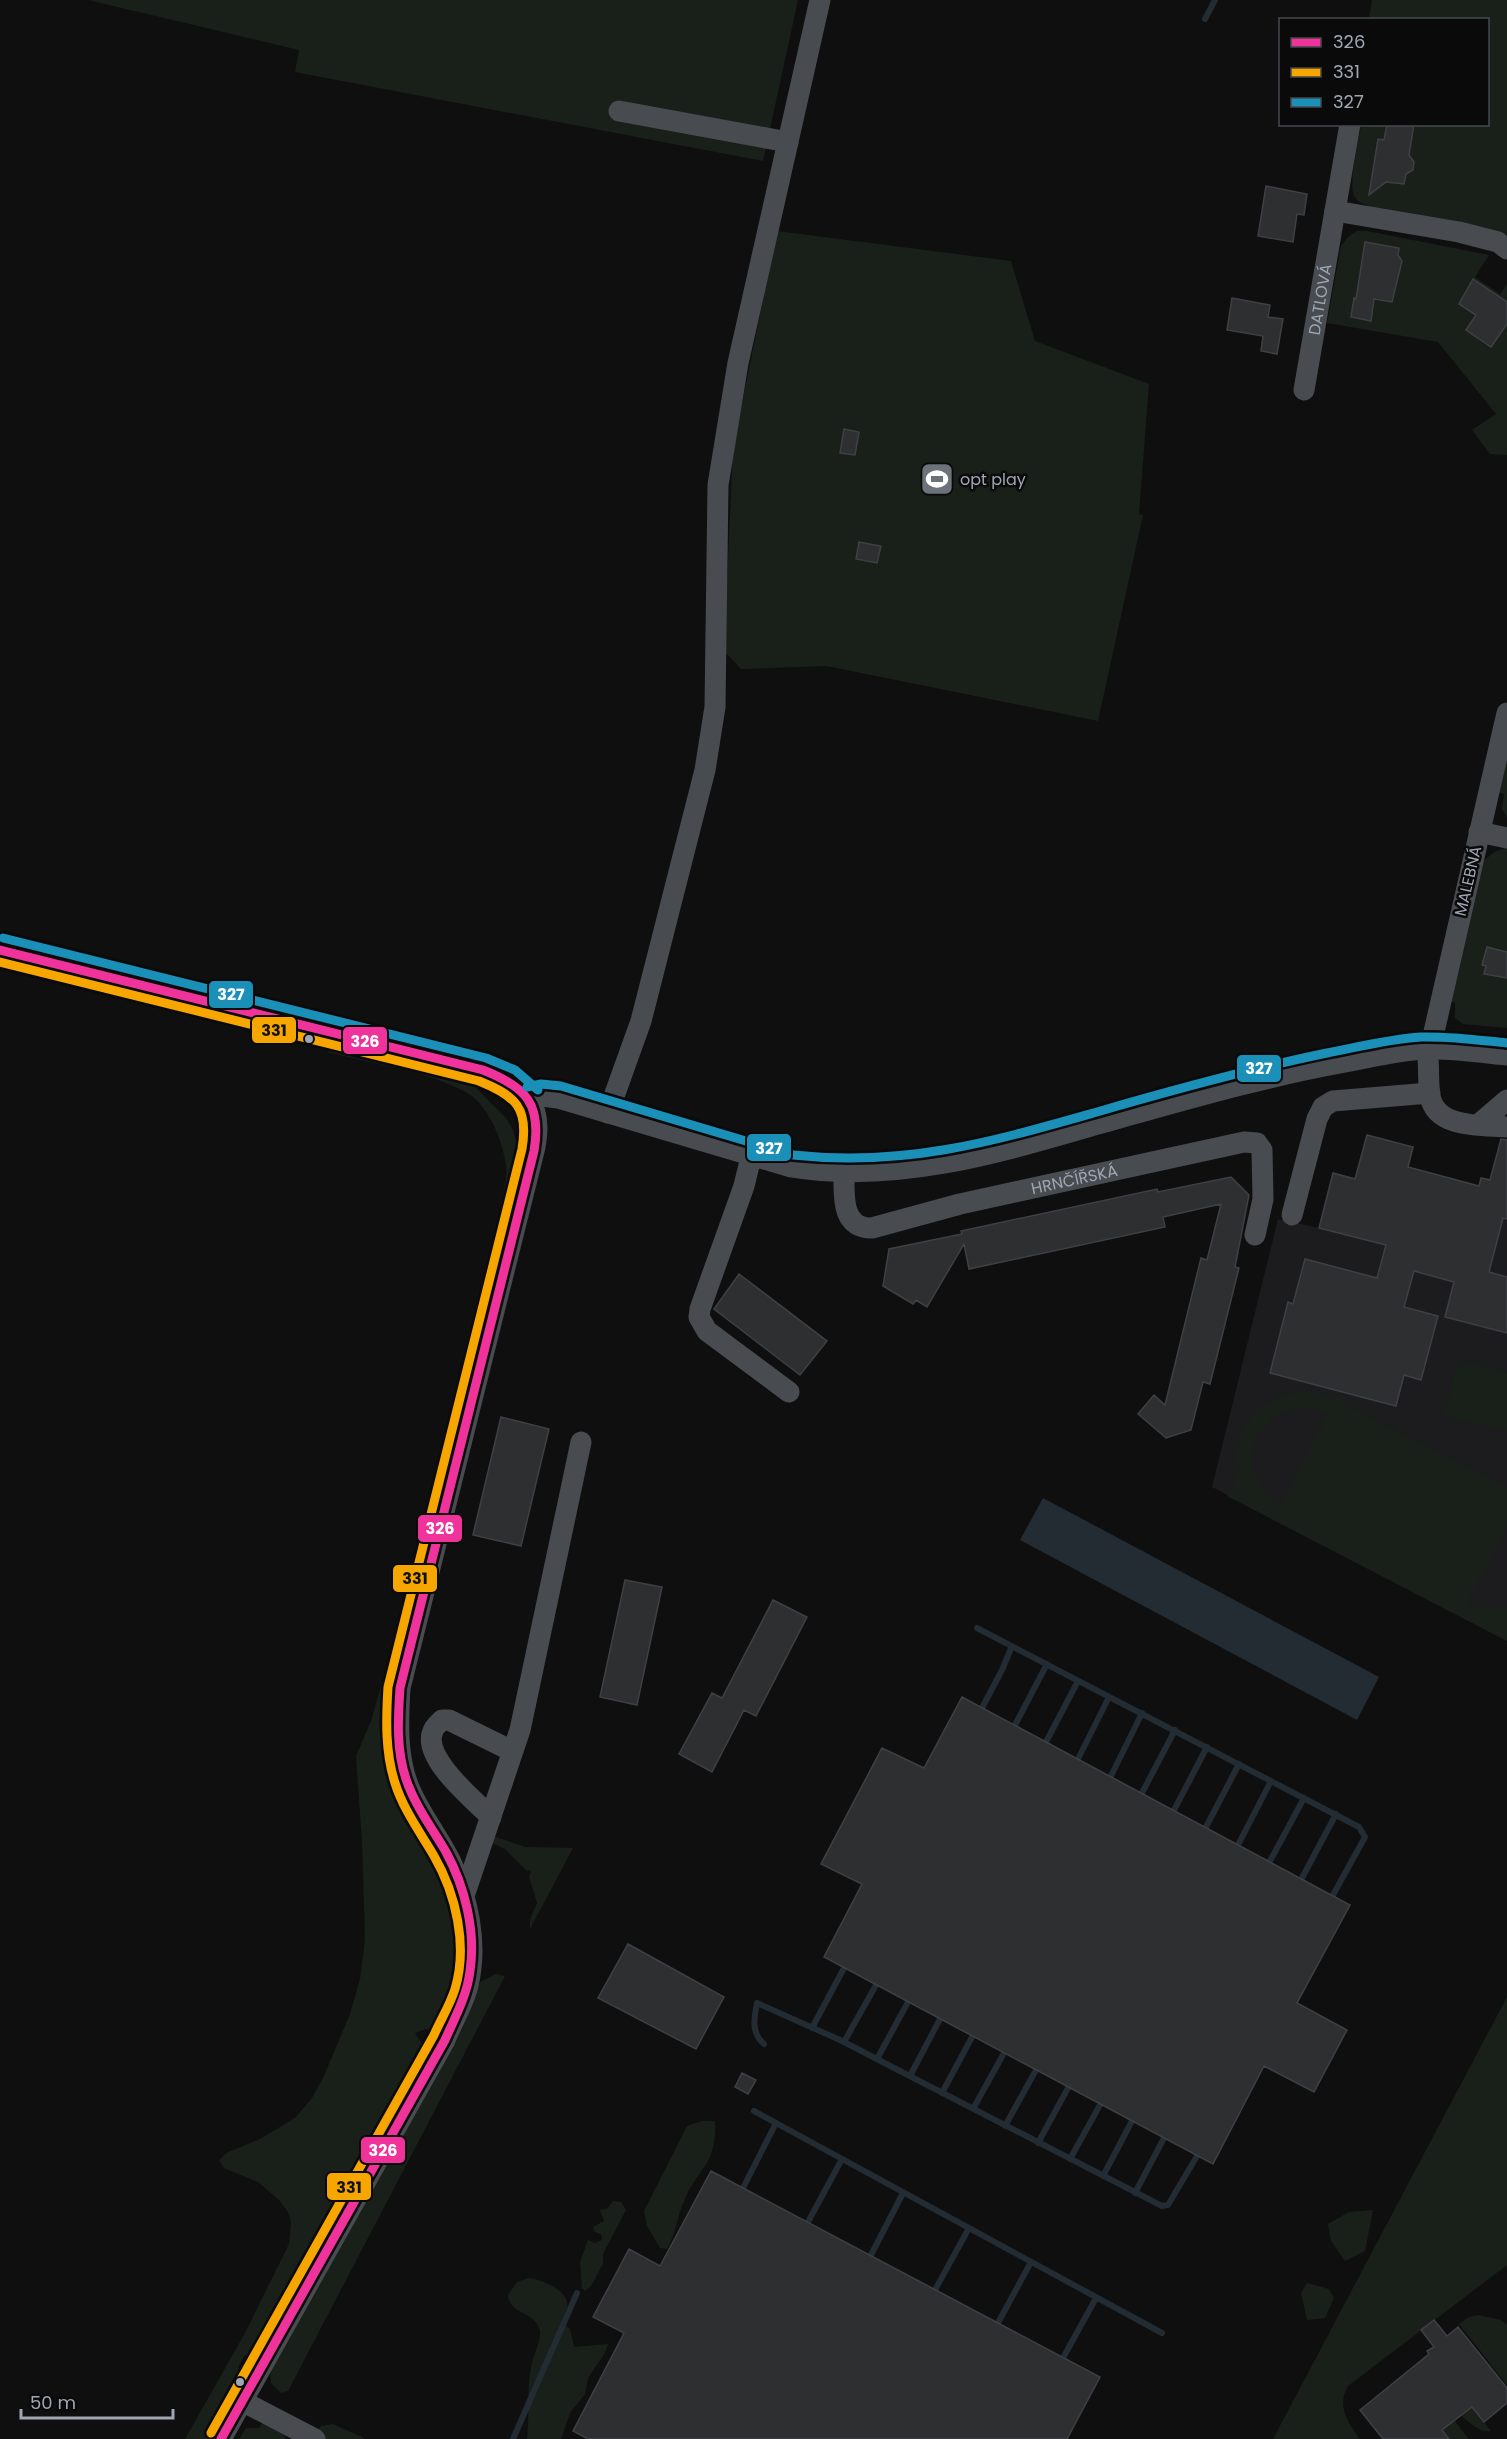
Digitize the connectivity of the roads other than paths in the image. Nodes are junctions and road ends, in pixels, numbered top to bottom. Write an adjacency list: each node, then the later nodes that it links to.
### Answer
1 (820, 0): 4 (street)
2 (619, 111): 4 (street)
3 (1350, 126): 5 (street, DATLOVÁ)
4 (788, 142): 17 (street)
5 (1335, 211): 6 (street); 7 (street, DATLOVÁ)
6 (1507, 249)
7 (1304, 390)
8 (1507, 713): 9 (street, MALEBNÁ)
9 (1479, 832): 10 (street); 12 (street, MALEBNÁ)
10 (1507, 838)
11 (0, 950): 15 (street)
12 (1429, 1048): 13 (street); 14 (street, MALEBNÁ); 21 (street)
13 (1507, 1055)
14 (1430, 1093): 18 (street); 22 (street)
15 (530, 1100): 17 (street); 28 (street)
16 (1507, 1100): 18 (street)
17 (608, 1113): 20 (street)
18 (1479, 1125): 19 (street)
19 (1507, 1127)
20 (751, 1157): 21 (street); 24 (street)
21 (844, 1173): 23 (street, HRNČÍŘSKÁ)
22 (1292, 1215)
23 (1255, 1235)
24 (789, 1392)
25 (581, 1442): 26 (street)
26 (512, 1751): 27 (street); 27 (street)
27 (491, 1817): 28 (street)
28 (464, 1896): 29 (street)
29 (242, 2401): 30 (street); 31 (street)
30 (222, 2439)
31 (315, 2439)

